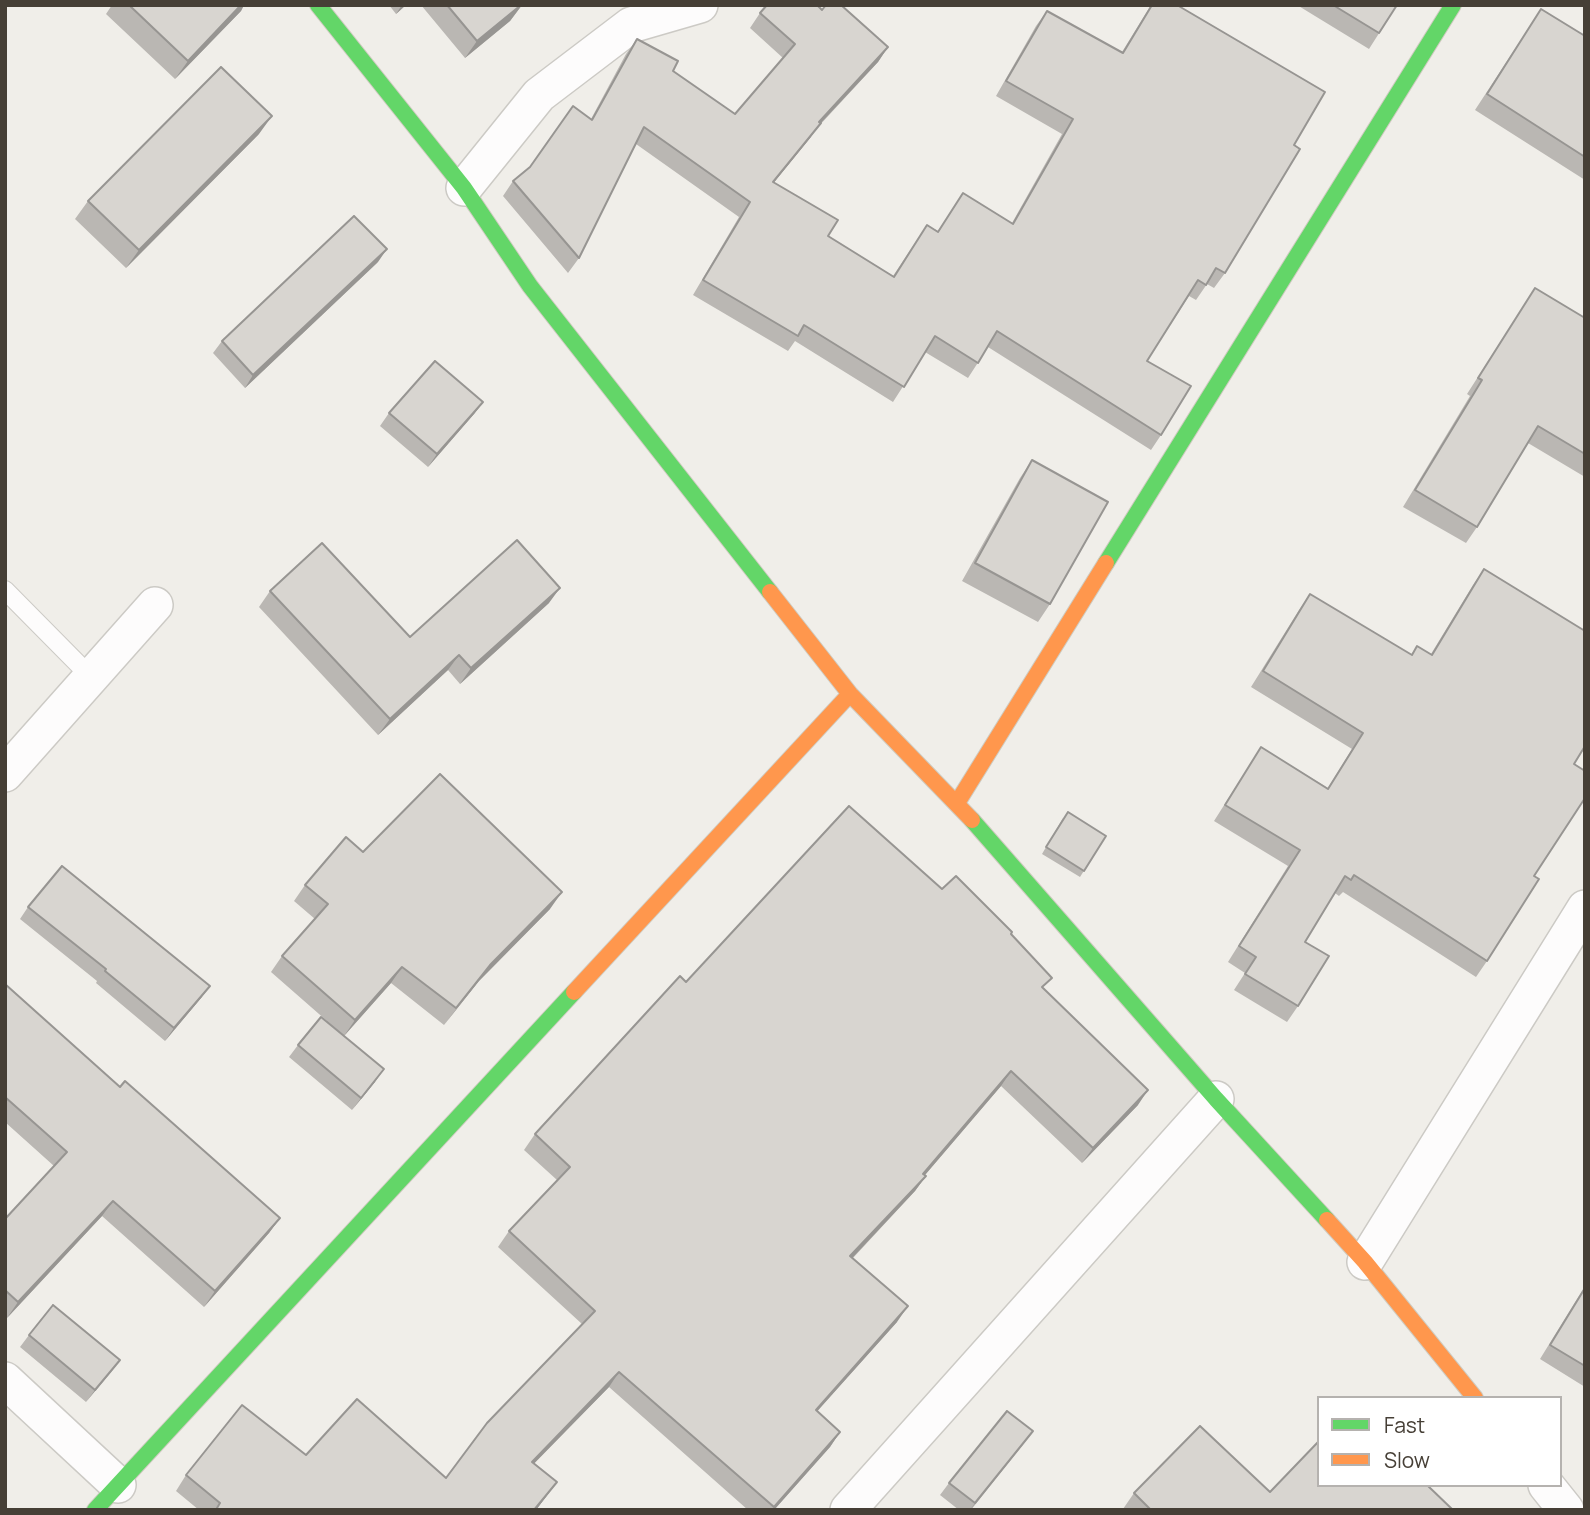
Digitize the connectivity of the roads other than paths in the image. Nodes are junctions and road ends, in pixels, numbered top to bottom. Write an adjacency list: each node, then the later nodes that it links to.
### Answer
1 (318, 5): 4 (street)
2 (700, 5): 4 (street)
3 (1453, 5): 10 (street)
4 (464, 188): 8 (street)
5 (5, 590): 7 (lane)
6 (155, 605): 7 (street)
7 (91, 677): 9 (street)
8 (850, 694): 10 (street); 17 (street)
9 (5, 774)
10 (957, 803): 12 (street)
11 (1585, 908): 13 (street)
12 (1216, 1099): 13 (street); 18 (street)
13 (1365, 1262): 15 (street)
14 (5, 1380): 17 (street)
15 (1473, 1396)
16 (1548, 1487): 19 (street)
17 (107, 1497)
18 (848, 1510)
19 (1566, 1510)

